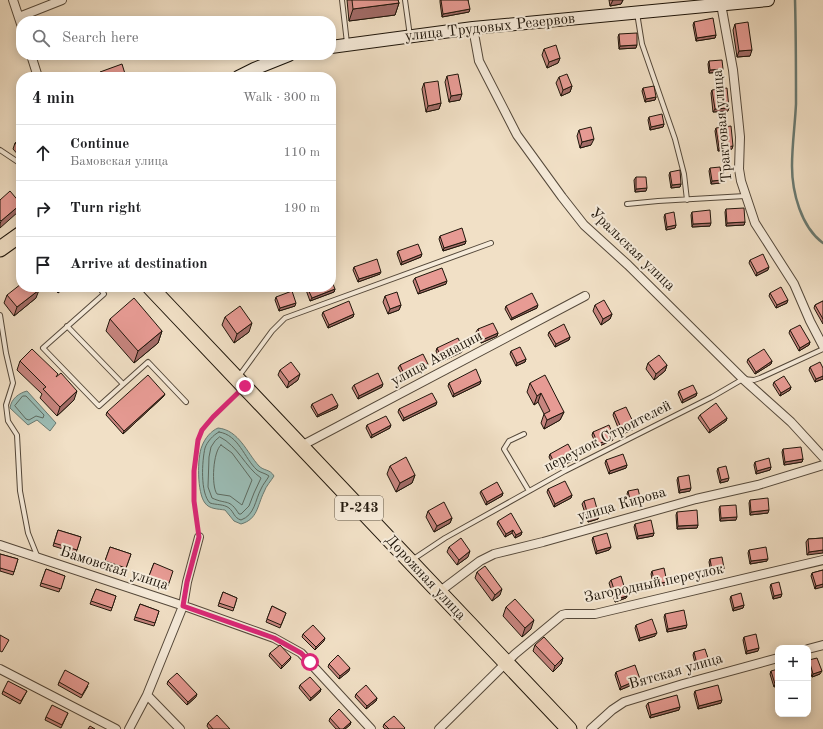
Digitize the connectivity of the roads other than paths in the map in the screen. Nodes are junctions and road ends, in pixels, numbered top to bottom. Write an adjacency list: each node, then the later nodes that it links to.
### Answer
1 (13, 0): 8 (street)
2 (62, 0): 9 (street)
3 (342, 0): 12 (lane)
4 (405, 0): 11 (lane)
5 (768, 0): 6 (main road, улица Трудовых Резервов)
6 (718, 3): 7 (main road, улица Трудовых Резервов); 20 (street, Трактовая улица)
7 (637, 12): 10 (main road, улица Трудовых Резервов); 21 (lane)
8 (18, 16)
9 (30, 16)
10 (473, 28): 11 (main road, улица Трудовых Резервов); 32 (street, Уральская улица)
11 (410, 36): 12 (main road, улица Трудовых Резервов)
12 (347, 44): 13 (main road, улица Трудовых Резервов)
13 (336, 46)
14 (33, 60): 16 (street)
15 (276, 60): 17 (main road)
16 (36, 72)
17 (248, 72)
18 (0, 150): 19 (lane)
19 (16, 161)
20 (746, 196): 21 (lane); 31 (street, Трактовая улица)
21 (687, 200): 22 (lane)
22 (627, 204)
23 (16, 238): 25 (highway)
24 (491, 243): 33 (lane)
25 (0, 249)
26 (103, 292): 30 (lane)
27 (155, 292): 33 (highway, Дорожная улица / Р-243)
28 (585, 296): 37 (street, улица Авиации)
29 (0, 315): 43 (lane)
30 (67, 326): 34 (lane); 34 (lane)
31 (823, 347): 32 (lane, переулок Строителей)
32 (743, 380): 38 (street, Уральская улица); 40 (lane, переулок Строителей)
33 (241, 382): 37 (highway, Дорожная улица / Р-243)
34 (123, 384): 35 (lane)
35 (186, 402)
36 (524, 434): 40 (lane)
37 (301, 446): 45 (highway, Дорожная улица / Р-243)
38 (823, 457)
39 (823, 465): 46 (street, улица Кирова)
40 (529, 491): 45 (lane, переулок Строителей)
41 (199, 537): 47 (street)
42 (0, 545): 43 (street, Бамовская улица)
43 (39, 558): 47 (street, Бамовская улица)
44 (823, 560): 51 (street, Загородный переулок)
45 (410, 562): 46 (highway, Дорожная улица / Р-243)
46 (439, 592): 51 (highway, Дорожная улица / Р-243)
47 (183, 606): 53 (street); 57 (street, Бамовская улица)
48 (823, 645): 49 (street)
49 (811, 648)
50 (775, 659): 60 (street, Вятская улица)
51 (506, 663): 58 (street, Загородный переулок); 59 (highway, Дорожная улица / Р-243)
52 (0, 669): 54 (street)
53 (147, 695): 55 (street); 56 (street)
54 (116, 729)
55 (129, 729)
56 (180, 729)
57 (371, 729)
58 (439, 729)
59 (569, 729)
60 (591, 729)

